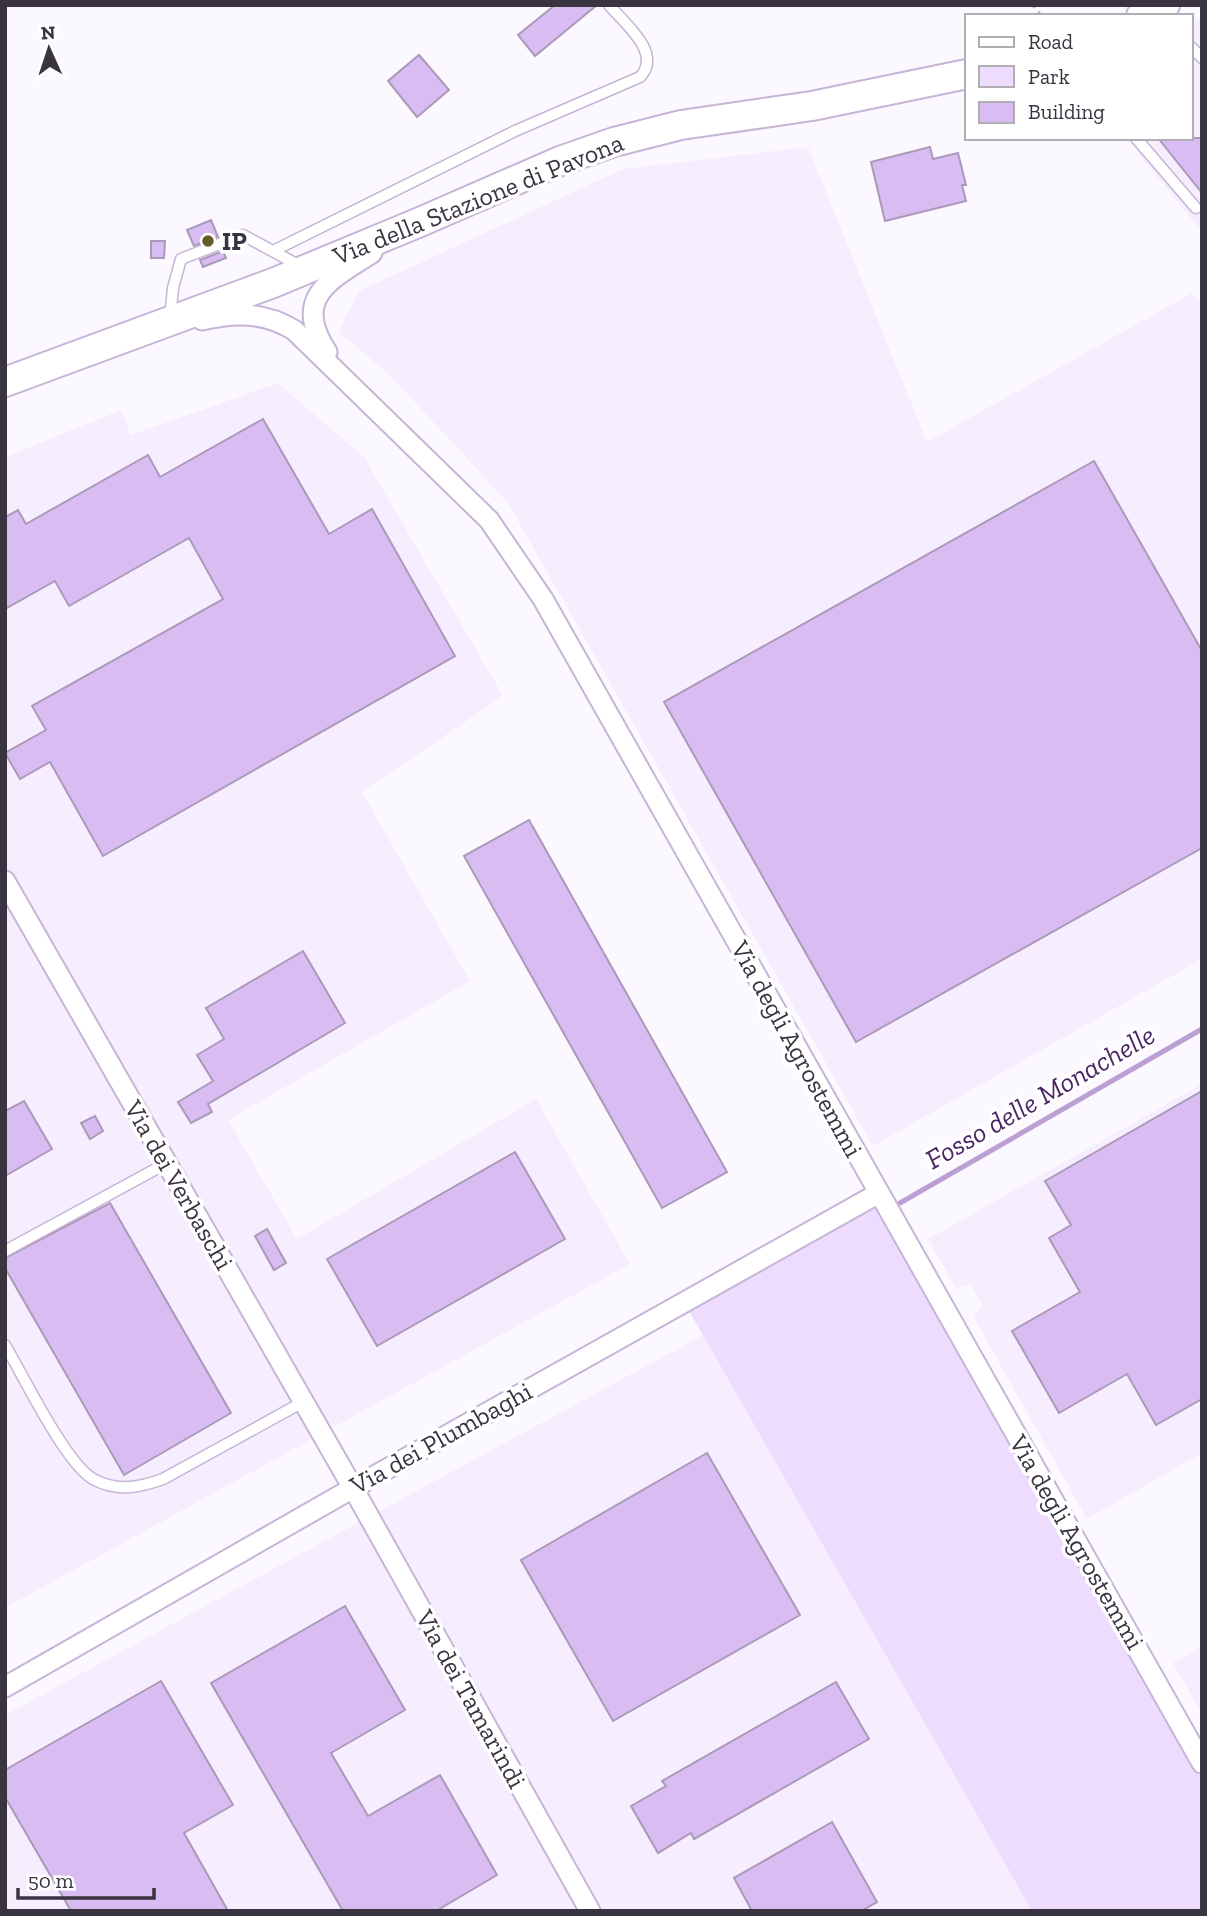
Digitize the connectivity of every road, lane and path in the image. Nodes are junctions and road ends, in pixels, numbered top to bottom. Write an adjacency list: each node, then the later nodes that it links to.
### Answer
1 (608, 5): 8 (lane)
2 (1165, 5): 3 (main road)
3 (1145, 14)
4 (965, 74): 7 (main road, Via della Stazione di Pavona)
5 (1138, 140): 6 (lane)
6 (1196, 208)
7 (420, 222): 9 (main road, Via della Stazione di Pavona); 12 (street, Via degli Agrostemmi)
8 (273, 251): 9 (lane); 10 (lane)
9 (307, 270): 10 (main road, Via della Stazione di Pavona)
10 (170, 321): 11 (main road, Via della Stazione di Pavona)
11 (92, 349): 12 (street, Via degli Agrostemmi); 13 (main road, Via della Stazione di Pavona)
12 (341, 373): 16 (street, Via degli Agrostemmi)
13 (5, 382)
14 (5, 881): 15 (street, Via dei Verbaschi)
15 (167, 1163): 17 (lane); 19 (street, Via dei Verbaschi)
16 (879, 1193): 20 (street, Via dei Plumbaghi); 22 (street, Via degli Agrostemmi)
17 (5, 1251)
18 (5, 1345): 19 (lane)
19 (303, 1402): 20 (street, Via dei Verbaschi)
20 (352, 1488): 21 (street, Via dei Plumbaghi); 23 (street, Via dei Tamarindi)
21 (5, 1687)
22 (1202, 1763)
23 (590, 1911)

